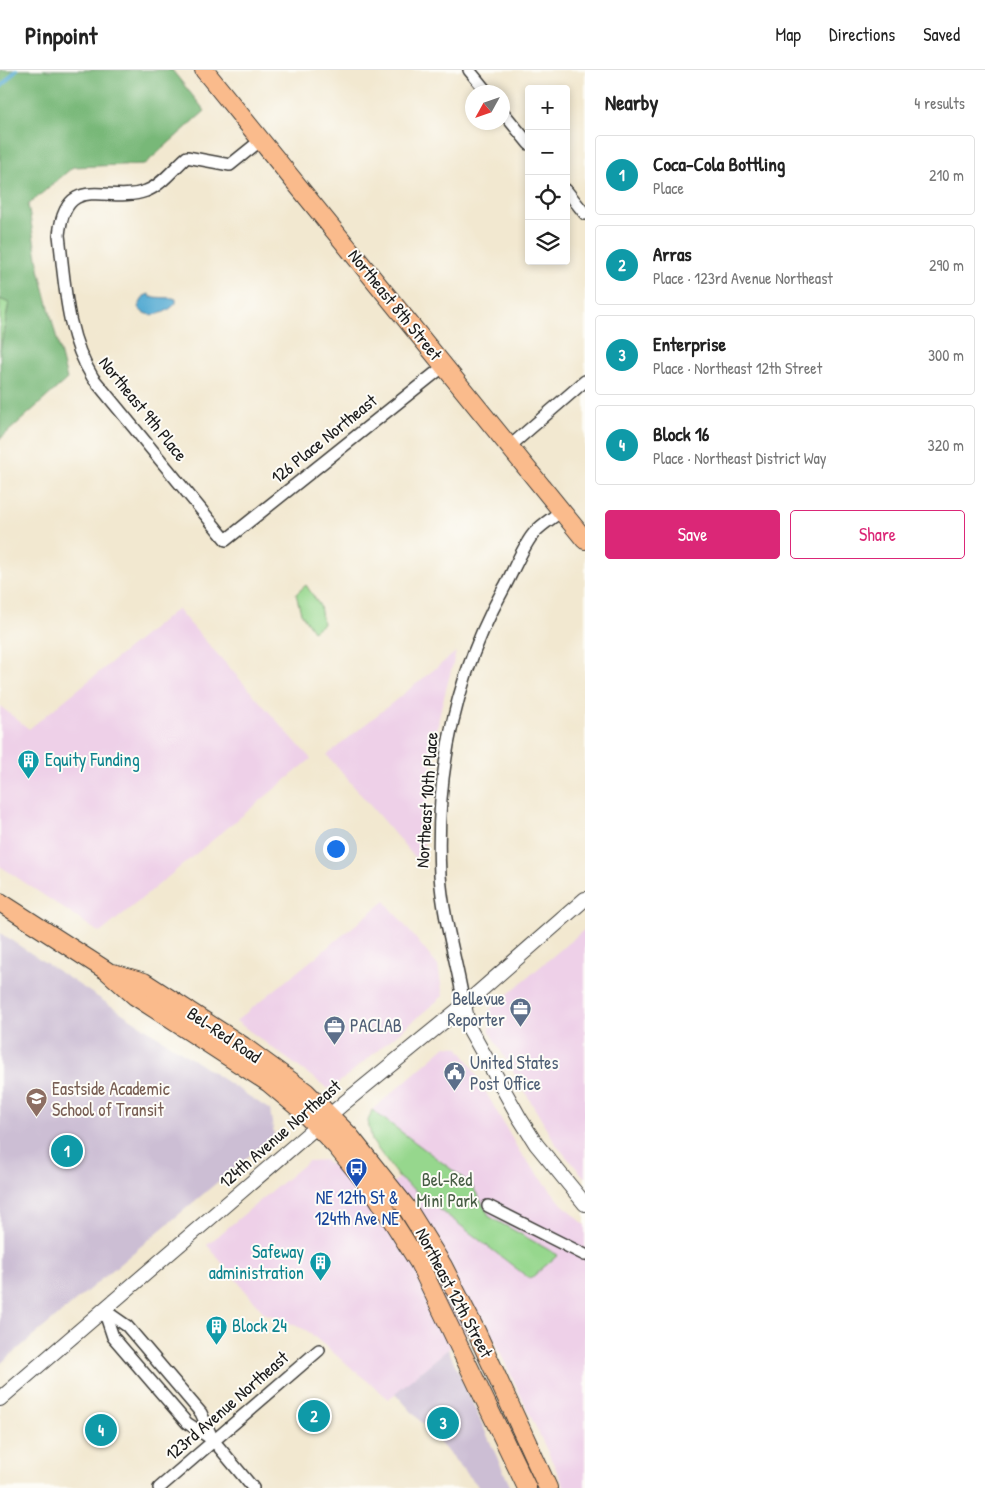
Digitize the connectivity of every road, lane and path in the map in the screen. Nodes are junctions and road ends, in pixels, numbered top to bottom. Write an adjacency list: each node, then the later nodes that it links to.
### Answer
1 (204, 70): 6 (main road, Northeast 8th Street)
2 (469, 70): 3 (street)
3 (481, 85)
4 (510, 121): 5 (street)
5 (525, 139)
6 (261, 140): 9 (main road, Northeast 8th Street); 13 (street, Northeast 9th Place)
7 (570, 195): 8 (street)
8 (585, 214)
9 (444, 366): 11 (main road, Northeast 8th Street); 13 (street, 126 Place Northeast)
10 (585, 381): 11 (street)
11 (509, 447): 12 (main road, Northeast 8th Street)
12 (561, 511): 14 (main road, Northeast 8th Street); 18 (street, Northeast 10th Place)
13 (226, 540)
14 (585, 540)
15 (585, 899): 18 (street, 124th Avenue Northeast)
16 (0, 902): 17 (main road, Bel-Red Road)
17 (108, 971): 19 (main road, Bel-Red Road); 20 (main road, Bel-Red Road)
18 (464, 1005): 19 (street, 124th Avenue Northeast); 22 (street, Northeast 10th Place)
19 (331, 1115): 20 (street, 124th Avenue Northeast); 21 (main road, Northeast 12th Street)
20 (317, 1127): 21 (main road, Northeast 12th Street); 25 (street, 124th Avenue Northeast)
21 (383, 1190): 31 (main road, Northeast 12th Street); 32 (main road, Northeast 12th Street)
22 (585, 1204)
23 (488, 1206): 24 (street)
24 (585, 1255)
25 (104, 1310): 27 (street, 124th Avenue Northeast); 28 (street); 28 (street)
26 (319, 1350): 28 (street, 123rd Avenue Northeast)
27 (0, 1398)
28 (213, 1440): 29 (street, 123rd Avenue Northeast); 30 (street)
29 (159, 1488)
30 (253, 1488)
31 (527, 1488)
32 (548, 1488)

